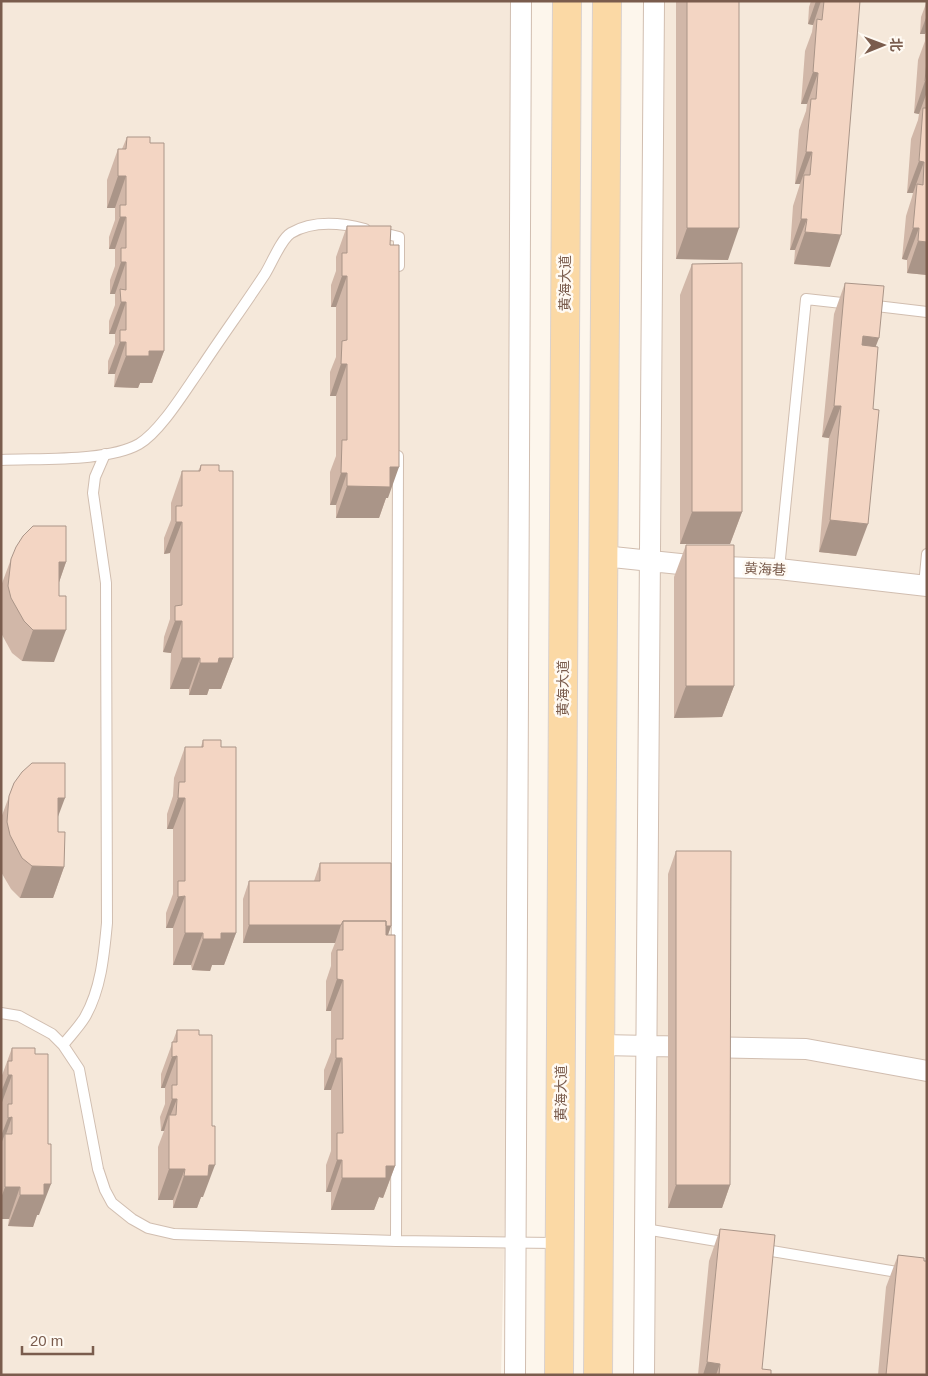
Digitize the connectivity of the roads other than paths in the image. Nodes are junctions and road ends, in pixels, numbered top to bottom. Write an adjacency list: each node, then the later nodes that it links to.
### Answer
1 (520, 1): 22 (street)
2 (567, 1): 23 (main road, 黄海大道)
3 (607, 1): 11 (main road)
4 (654, 1): 12 (street)
5 (399, 276): 8 (lane)
6 (927, 312): 13 (lane)
7 (398, 445): 21 (lane)
8 (105, 454): 9 (lane); 16 (lane)
9 (1, 460)
10 (927, 554): 14 (lane)
11 (604, 556): 12 (street, 黄海巷); 17 (main road)
12 (650, 561): 13 (street, 黄海巷); 18 (street)
13 (779, 569): 14 (street, 黄海巷)
14 (925, 586)
15 (1, 1013): 16 (lane)
16 (63, 1044): 21 (lane)
17 (600, 1045): 18 (street); 27 (main road)
18 (647, 1046): 19 (street); 20 (street)
19 (927, 1071)
20 (645, 1229): 24 (lane); 28 (street)
21 (396, 1241): 22 (lane)
22 (515, 1243): 23 (lane); 25 (street)
23 (560, 1243): 26 (main road, 黄海大道)
24 (927, 1277)
25 (515, 1375)
26 (558, 1375)
27 (598, 1375)
28 (644, 1375)

